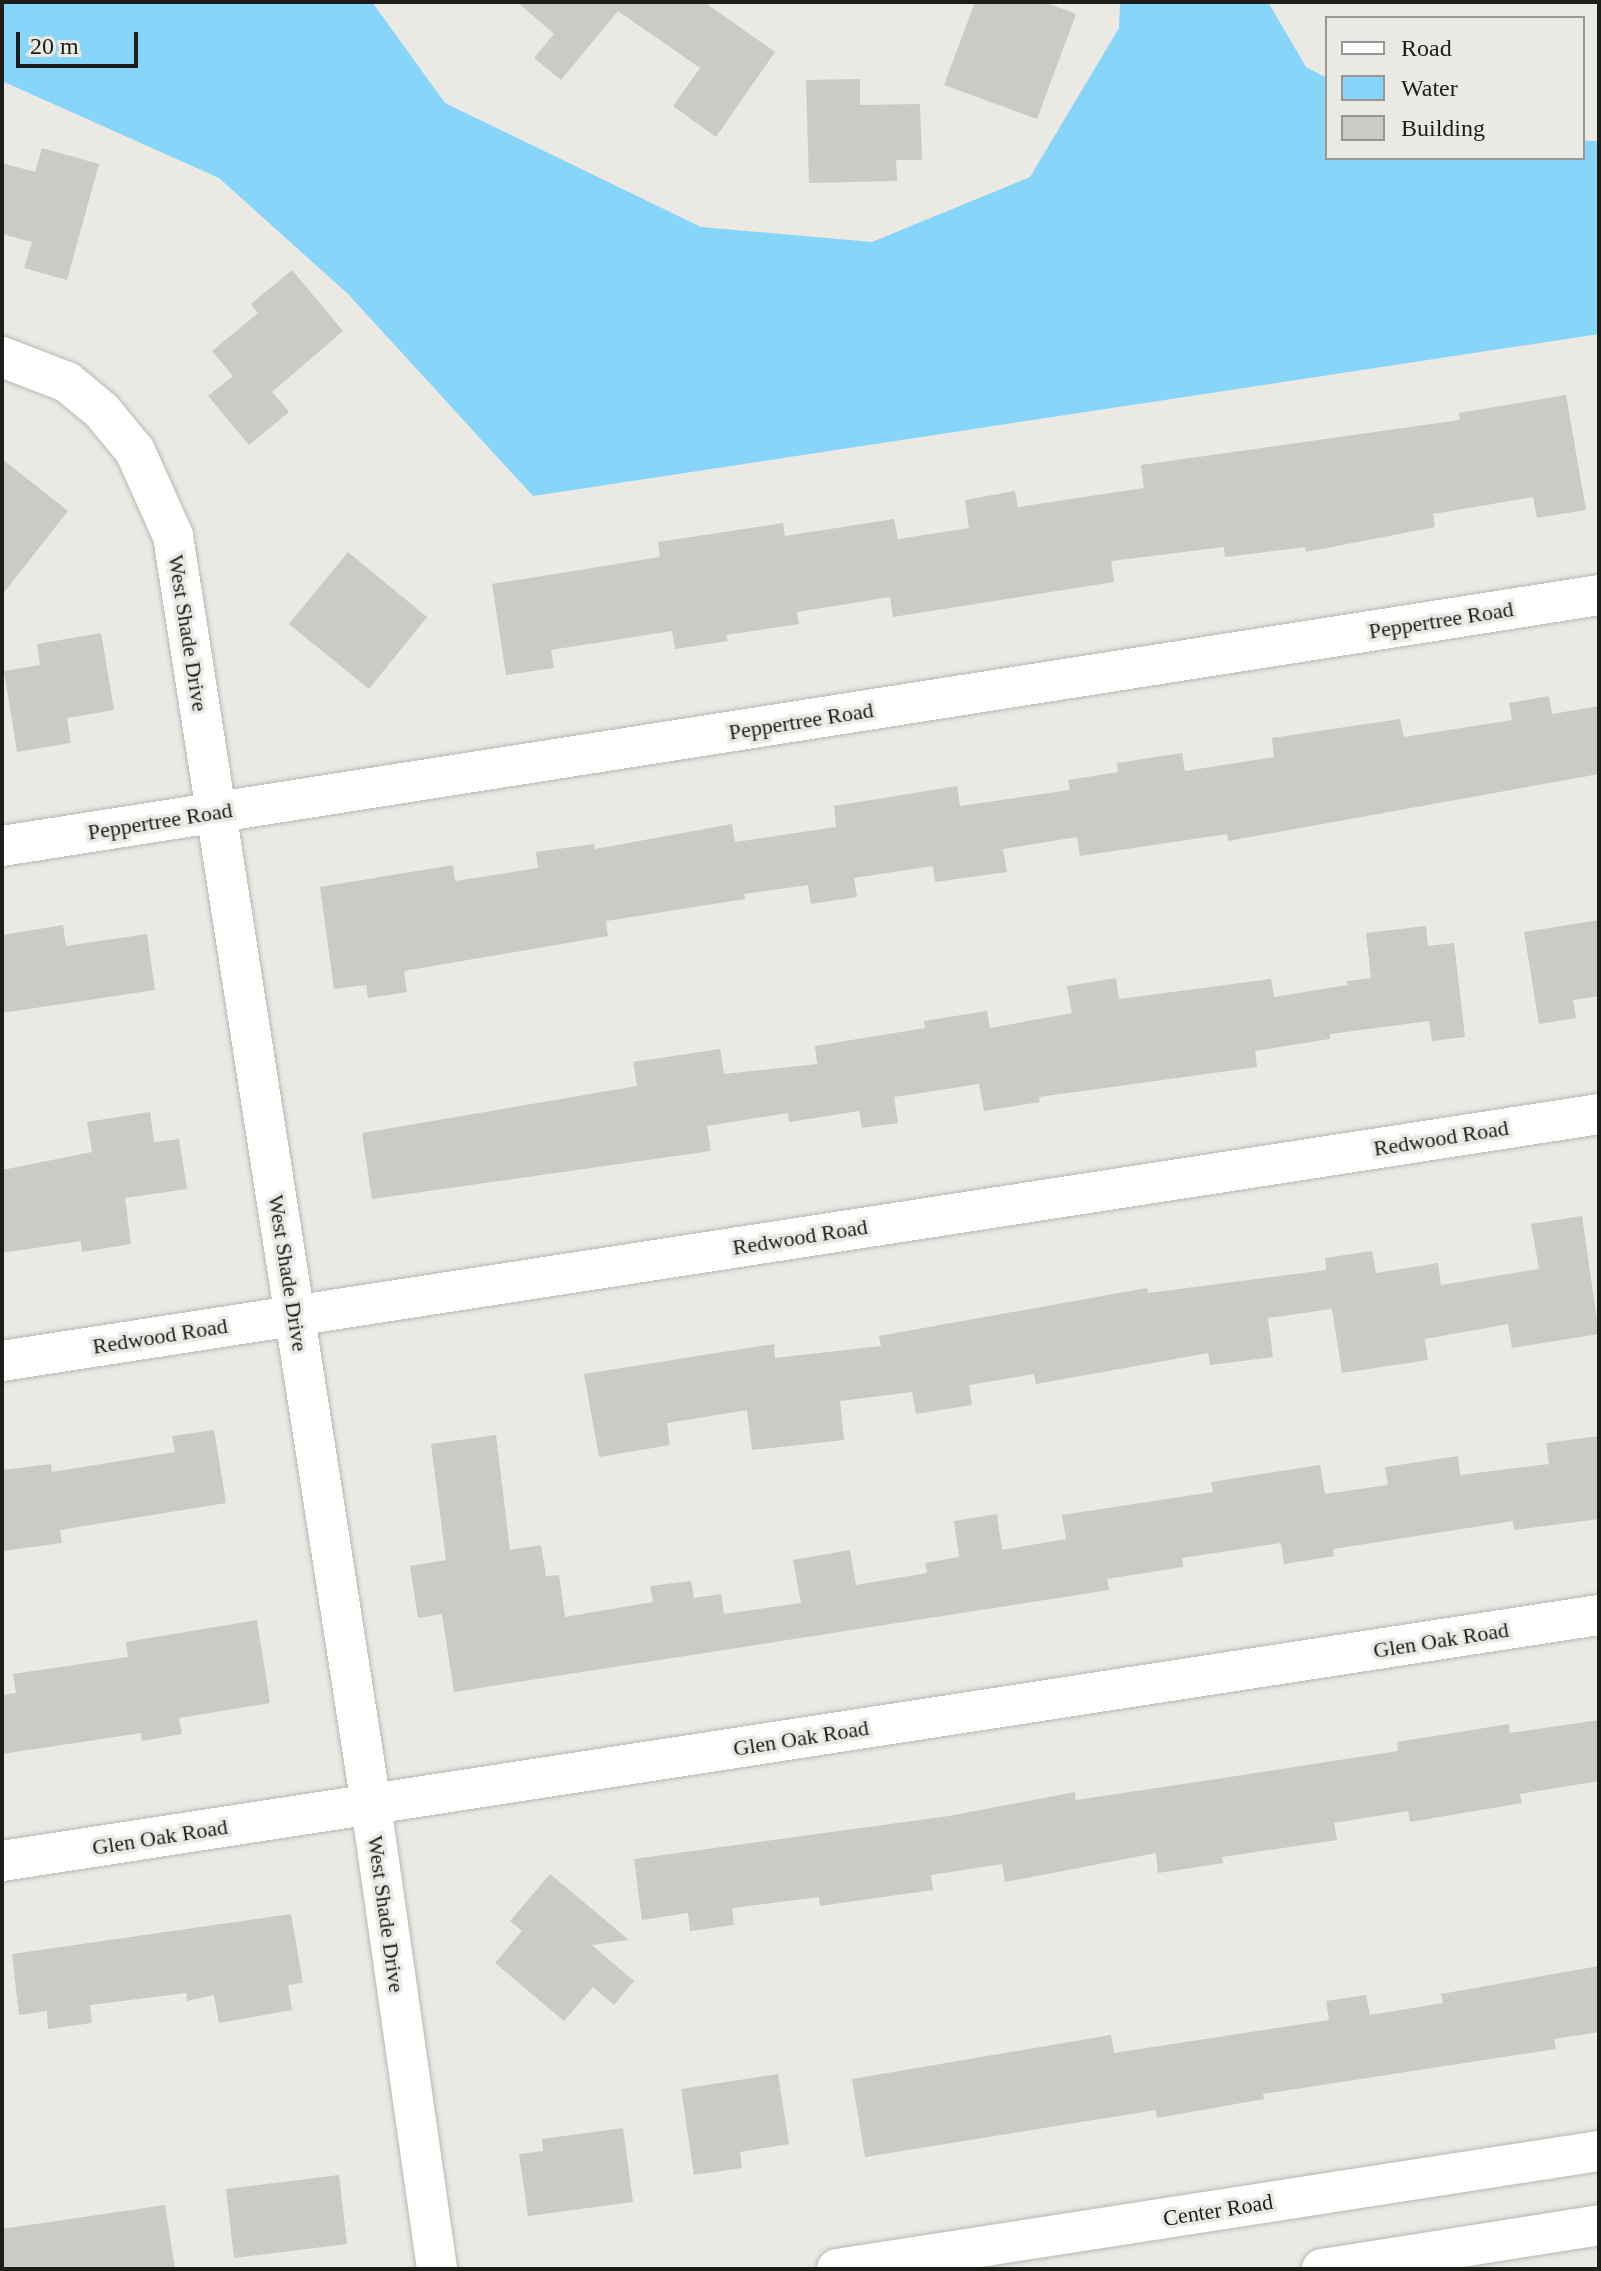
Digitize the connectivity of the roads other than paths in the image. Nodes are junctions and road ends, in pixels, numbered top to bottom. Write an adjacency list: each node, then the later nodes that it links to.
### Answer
1 (2, 357): 3 (street, West Shade Drive)
2 (1599, 595): 3 (street, Peppertree Road)
3 (216, 813): 4 (street, Peppertree Road); 6 (street, West Shade Drive)
4 (2, 846)
5 (1599, 1114): 6 (street, Redwood Road)
6 (295, 1315): 7 (street, Redwood Road); 9 (street, West Shade Drive)
7 (2, 1361)
8 (1599, 1615): 9 (street, Glen Oak Road)
9 (371, 1805): 10 (street, Glen Oak Road); 13 (street, West Shade Drive)
10 (2, 1861)
11 (1599, 2151): 14 (street, Center Road)
12 (1599, 2225): 15 (street)
13 (437, 2269)
14 (837, 2269)
15 (1322, 2269)

